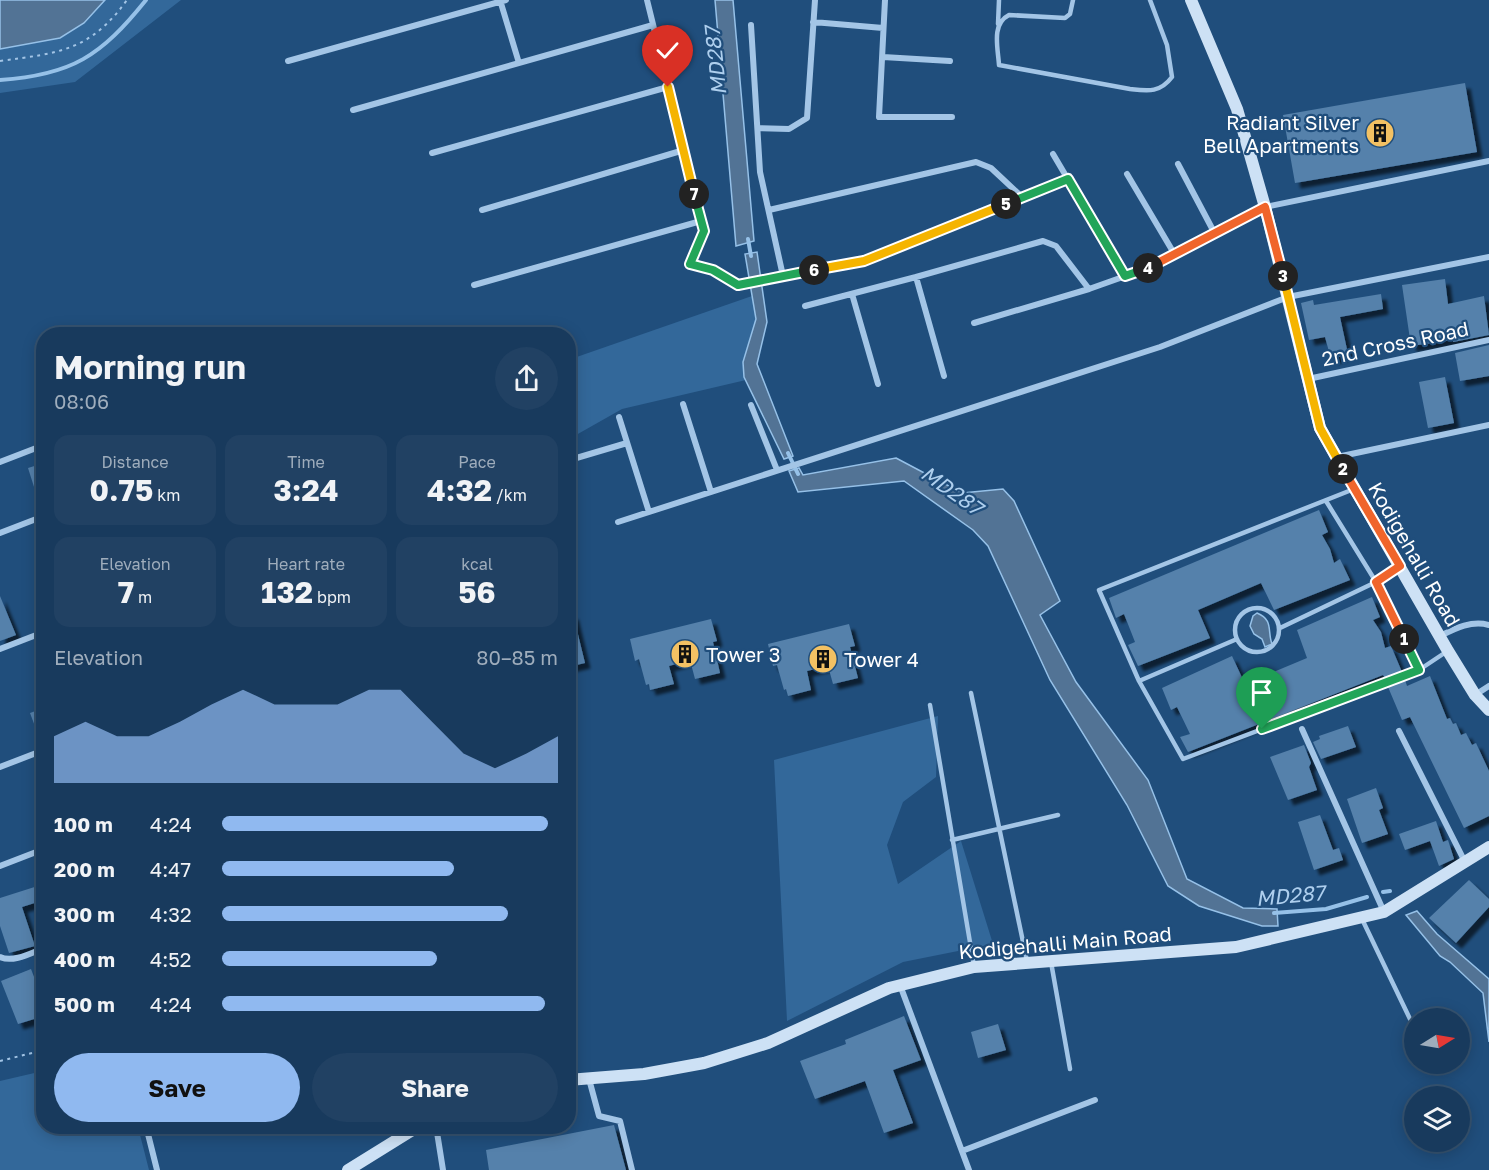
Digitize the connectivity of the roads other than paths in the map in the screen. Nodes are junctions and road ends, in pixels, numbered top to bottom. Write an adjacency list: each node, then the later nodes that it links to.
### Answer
1 (502, 0): 15 (street); 17 (street)
2 (647, 0): 10 (street)
3 (815, 0): 9 (street)
4 (885, 0): 13 (street)
5 (999, 0): 12 (lane)
6 (1073, 0): 12 (lane)
7 (1150, 0): 12 (lane)
8 (1191, 0): 30 (street, Kodigehalli Road)
9 (813, 22): 13 (street); 21 (street)
10 (653, 25): 17 (street); 18 (street)
11 (751, 26): 21 (street)
12 (997, 27)
13 (883, 28): 14 (street)
14 (883, 57): 16 (street); 20 (street)
15 (288, 61)
16 (950, 61)
17 (519, 63): 19 (street)
18 (668, 87): 22 (street); 23 (street)
19 (353, 110)
20 (952, 117)
21 (758, 128): 32 (street)
22 (684, 150): 31 (street); 33 (street)
23 (432, 153)
24 (1053, 154): 28 (street)
25 (1489, 161): 30 (street)
26 (1178, 164): 34 (street)
27 (1127, 174): 35 (street)
28 (1068, 179): 29 (street); 38 (street)
29 (1022, 197): 32 (street); 37 (street)
30 (1265, 207): 34 (street); 43 (street, Kodigehalli Road)
31 (482, 210)
32 (769, 210): 37 (street)
33 (701, 221): 37 (street); 40 (street)
34 (1215, 234): 35 (street)
35 (1175, 255): 38 (street)
36 (1489, 256): 43 (street)
37 (783, 276)
38 (1125, 276): 41 (street)
39 (916, 277): 41 (street); 42 (street); 47 (street)
40 (474, 285)
41 (1089, 289): 45 (street)
42 (852, 294): 44 (street); 49 (street)
43 (1288, 297): 48 (street, Kodigehalli Road); 59 (street)
44 (805, 306)
45 (974, 323)
46 (1489, 340): 48 (street, 2nd Cross Road)
47 (944, 376)
48 (1308, 378): 56 (street, Kodigehalli Road)
49 (878, 384)
50 (683, 404): 61 (street)
51 (752, 405): 59 (street)
52 (619, 417): 54 (street)
53 (1489, 425): 56 (street)
54 (627, 443): 57 (street); 63 (street)
55 (36, 448): 58 (street)
56 (1336, 457): 60 (street, Kodigehalli Road)
57 (576, 458)
58 (0, 462)
59 (777, 470): 61 (street)
60 (1355, 489): 62 (lane); 67 (street, Kodigehalli Road)
61 (711, 492): 63 (street)
62 (1326, 501): 68 (lane); 77 (lane)
63 (649, 512): 65 (street)
64 (36, 519): 66 (street)
65 (618, 522)
66 (0, 533)
67 (1400, 566): 68 (lane); 72 (street, Kodigehalli Road)
68 (1376, 582): 70 (lane); 76 (lane)
69 (1489, 625): 72 (street)
70 (1280, 628): 73 (lane); 73 (lane)
71 (36, 635): 74 (street)
72 (1440, 636): 75 (street, Kodigehalli Road)
73 (1237, 639): 77 (lane)
74 (0, 649)
75 (1448, 651): 76 (lane); 80 (street, Kodigehalli Road)
76 (1419, 670): 77 (lane)
77 (1139, 681)
78 (1489, 686): 80 (street)
79 (971, 693): 88 (lane)
80 (1475, 695): 82 (street, Kodigehalli Road)
81 (930, 705): 89 (lane)
82 (1489, 710)
83 (1302, 729): 94 (street)
84 (1399, 731): 92 (street)
85 (36, 753): 86 (street)
86 (0, 767)
87 (1058, 814): 88 (lane)
88 (1000, 829): 89 (lane); 99 (lane)
89 (952, 840): 100 (lane)
90 (1489, 847): 92 (street, Kodigehalli Main Road)
91 (36, 852): 93 (street)
92 (1465, 863): 94 (street, Kodigehalli Main Road)
93 (0, 866)
94 (1384, 912): 95 (street, Kodigehalli Main Road)
95 (1361, 917): 98 (street, Kodigehalli Main Road); 102 (lane)
96 (36, 951): 97 (street)
97 (0, 957)
98 (1050, 961): 99 (street, Kodigehalli Main Road); 103 (lane)
99 (1028, 963): 100 (street, Kodigehalli Main Road)
100 (974, 967): 101 (street, Kodigehalli Main Road)
101 (900, 985): 104 (street, Kodigehalli Main Road); 110 (street)
102 (1405, 1008)
103 (1070, 1069)
104 (589, 1079): 105 (street, Kodigehalli Main Road); 114 (street)
105 (576, 1080)
106 (1095, 1100): 110 (street)
107 (148, 1134): 112 (street)
108 (407, 1134): 111 (street)
109 (437, 1134): 113 (street)
110 (962, 1151): 115 (street)
111 (354, 1168)
112 (157, 1170)
113 (443, 1170)
114 (632, 1170)
115 (969, 1170)

